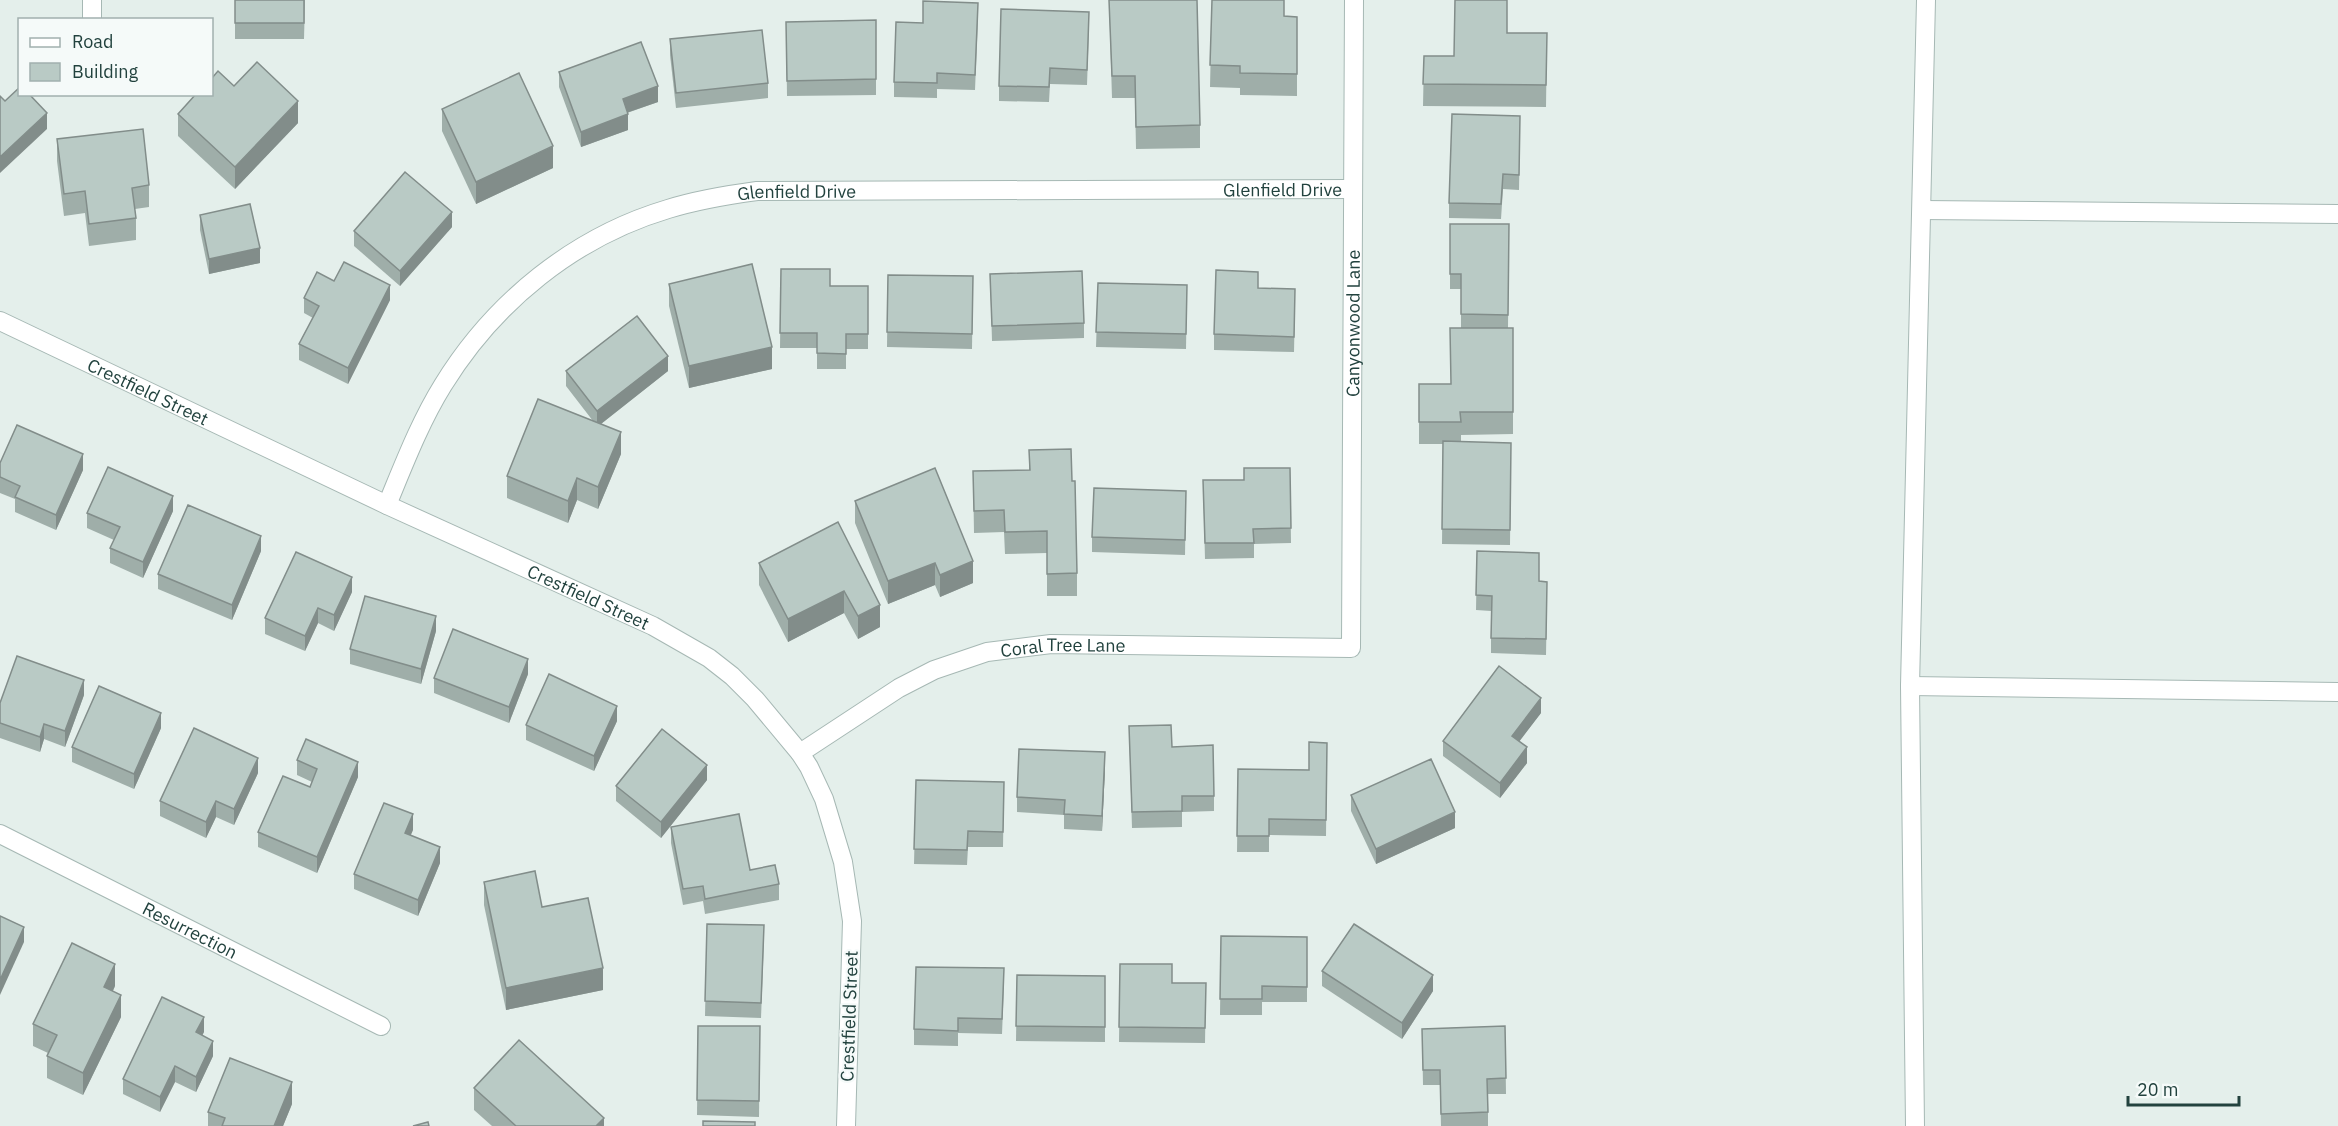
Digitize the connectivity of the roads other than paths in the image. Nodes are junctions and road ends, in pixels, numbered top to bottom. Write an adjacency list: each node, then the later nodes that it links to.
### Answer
1 (92, 0): 4 (street)
2 (1354, 0): 5 (street, Canyonwood Lane)
3 (1926, 0): 6 (street)
4 (92, 18)
5 (1352, 189): 9 (street, Glenfield Drive); 10 (street, Canyonwood Lane)
6 (1922, 210): 7 (street); 11 (street)
7 (2338, 214)
8 (0, 321): 9 (street, Crestfield Street)
9 (387, 505): 13 (street, Crestfield Street)
10 (1351, 648): 13 (street, Coral Tree Lane)
11 (1910, 686): 12 (street); 17 (street)
12 (2338, 692)
13 (800, 753): 16 (street, Crestfield Street)
14 (0, 834): 15 (street, Resurrection)
15 (381, 1026)
16 (846, 1126)
17 (1915, 1126)

